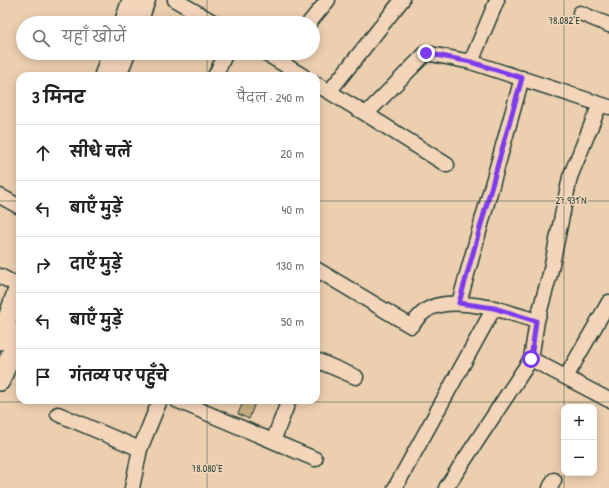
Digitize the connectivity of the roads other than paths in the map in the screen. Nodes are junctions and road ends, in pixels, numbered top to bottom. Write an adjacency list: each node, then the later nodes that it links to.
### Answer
1 (132, 0): 8 (main road)
2 (148, 0): 9 (street)
3 (175, 0): 10 (street)
4 (328, 0): 11 (street)
5 (402, 0): 24 (street)
6 (497, 0): 17 (street)
7 (580, 13): 12 (street)
8 (126, 16)
9 (142, 16)
10 (203, 16)
11 (315, 16)
12 (609, 25)
13 (110, 60): 18 (main road)
14 (125, 60): 19 (street)
15 (223, 60): 20 (street)
16 (284, 60): 21 (street)
17 (471, 62): 22 (street); 26 (street)
18 (105, 72)
19 (121, 72)
20 (217, 72)
21 (297, 72)
22 (522, 78): 25 (street); 35 (street)
23 (320, 86): 24 (street)
24 (329, 92): 26 (street)
25 (605, 105): 37 (street)
26 (366, 114): 27 (street)
27 (447, 165)
28 (0, 196): 29 (street)
29 (16, 205)
30 (320, 271): 35 (street)
31 (0, 276): 32 (street)
32 (16, 283)
33 (16, 296): 38 (main road)
34 (609, 302): 43 (street)
35 (459, 303): 36 (street)
36 (494, 308): 37 (street); 54 (street)
37 (536, 321): 40 (street)
38 (0, 340)
39 (16, 343): 44 (main road)
40 (531, 359): 43 (street); 55 (street)
41 (320, 362): 42 (street)
42 (356, 377)
43 (566, 377): 45 (street)
44 (0, 381)
45 (609, 400)
46 (158, 404): 51 (street)
47 (185, 404): 50 (street)
48 (287, 404): 50 (street)
49 (58, 414): 51 (street)
50 (273, 441): 52 (street)
51 (140, 449): 53 (street)
52 (316, 459)
53 (132, 488)
54 (395, 488)
55 (446, 488)

